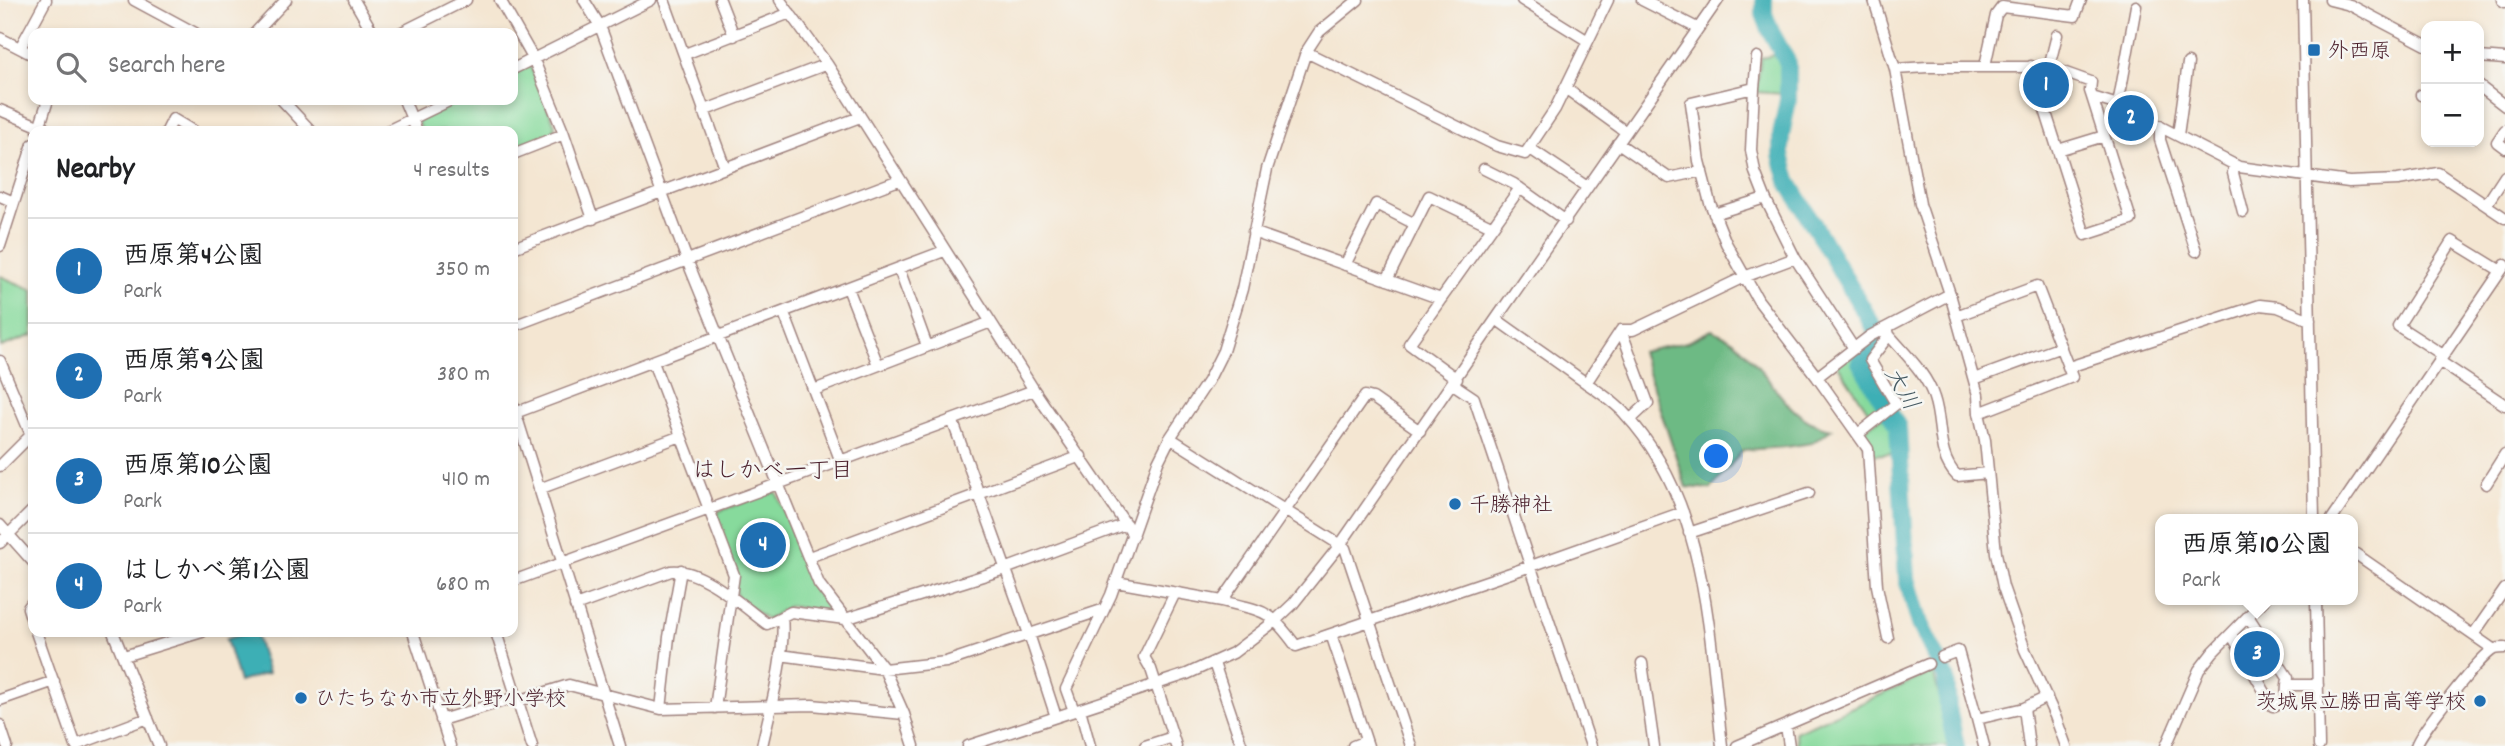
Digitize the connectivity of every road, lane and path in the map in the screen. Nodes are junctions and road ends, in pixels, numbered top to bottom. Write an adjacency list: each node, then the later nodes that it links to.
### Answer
1 (46, 0): 25 (street)
2 (134, 0): 26 (street)
3 (286, 0): 27 (street)
4 (354, 0): 28 (street)
5 (466, 0): 29 (street)
6 (500, 0): 30 (street)
7 (584, 0): 24 (street)
8 (651, 0): 24 (street)
9 (664, 0): 42 (street)
10 (720, 0): 35 (street)
11 (780, 0): 23 (street)
12 (1358, 0): 41 (street)
13 (1522, 0): 37 (street)
14 (1608, 0): 37 (street)
15 (1642, 0): 31 (street)
16 (1718, 0): 31 (street)
17 (1874, 0): 53 (street)
18 (2081, 0): 21 (street)
19 (2303, 0): 92 (street)
20 (2330, 0): 38 (street)
21 (2026, 5): 50 (street)
22 (2136, 6): 62 (street)
23 (790, 13): 35 (street); 48 (street)
24 (600, 26): 45 (street); 96 (street)
25 (31, 28)
26 (176, 28)
27 (260, 28)
28 (370, 28)
29 (410, 28)
30 (516, 28)
31 (1697, 28): 77 (street)
32 (518, 32): 45 (street)
33 (28, 33): 39 (street)
34 (2057, 35): 52 (street)
35 (734, 36): 42 (street)
36 (0, 38): 39 (street)
37 (1588, 41): 54 (street)
38 (2421, 42)
39 (20, 48): 40 (street)
40 (28, 52)
41 (1306, 52): 82 (street); 108 (street)
42 (685, 54): 65 (street)
43 (1757, 57): 55 (street)
44 (2484, 57): 46 (street)
45 (533, 58): 49 (street); 78 (street)
46 (2505, 59)
47 (2188, 63): 79 (street)
48 (827, 64): 65 (street); 66 (street)
49 (518, 66)
50 (1985, 66): 51 (street); 53 (street)
51 (2031, 66): 52 (street); 84 (street)
52 (2049, 67): 57 (street)
53 (1895, 69): 121 (street)
54 (1565, 88): 77 (street); 82 (street)
55 (1754, 88): 90 (street); 98 (street)
56 (2484, 90): 63 (street)
57 (2092, 97): 62 (street); 80 (street)
58 (46, 105): 69 (street)
59 (287, 105): 72 (street)
60 (406, 105): 67 (street)
61 (441, 105): 67 (street)
62 (2119, 105): 75 (street)
63 (2505, 106)
64 (0, 110): 68 (street)
65 (704, 111): 88 (street)
66 (860, 117): 88 (street); 93 (street)
67 (412, 119): 73 (street); 74 (street)
68 (32, 126)
69 (39, 126)
70 (170, 126): 71 (street)
71 (185, 126)
72 (306, 126)
73 (397, 126)
74 (415, 126)
75 (2160, 126): 79 (street); 112 (street)
76 (2505, 130): 83 (street)
77 (1626, 132): 81 (street)
78 (564, 134): 85 (street); 104 (street)
79 (2178, 135): 87 (street)
80 (2104, 136): 84 (street); 84 (street)
81 (1618, 143): 90 (street); 94 (street)
82 (1529, 148): 94 (street)
83 (2505, 148)
84 (2058, 150)
85 (518, 152)
86 (28, 159): 99 (street)
87 (2234, 165): 92 (street); 101 (street)
88 (725, 168): 96 (street)
89 (1484, 169): 95 (street)
90 (1702, 171): 102 (street)
91 (2505, 176): 100 (street)
92 (2307, 177): 100 (street); 126 (street)
93 (899, 180): 111 (street); 114 (street)
94 (1587, 187): 105 (street)
95 (1520, 188): 105 (street); 107 (street)
96 (661, 192): 104 (street); 114 (street)
97 (0, 196): 99 (street)
98 (1765, 198): 102 (street); 113 (street)
99 (14, 202): 109 (street)
100 (2486, 205): 103 (street)
101 (2243, 212)
102 (1714, 214): 118 (street)
103 (2505, 218)
104 (593, 219): 110 (street)
105 (1566, 221): 125 (street)
106 (1415, 224): 107 (street); 115 (street); 119 (street)
107 (1491, 226): 122 (street)
108 (1253, 232): 115 (street); 157 (street)
109 (0, 246)
110 (518, 246)
111 (944, 251): 117 (street); 127 (street)
112 (2196, 251)
113 (1795, 258): 118 (street); 133 (street)
114 (687, 260): 128 (street); 131 (street)
115 (1345, 265): 119 (street)
116 (2503, 268): 135 (street); 135 (street)
117 (899, 270): 120 (street); 132 (street)
118 (1744, 277): 129 (street); 140 (street)
119 (1387, 280): 122 (street)
120 (848, 288): 123 (street); 138 (street)
121 (1950, 294): 124 (street); 130 (street)
122 (1441, 299): 142 (street)
123 (783, 313): 131 (street); 144 (street)
124 (1956, 316): 134 (street); 141 (street)
125 (1496, 320): 142 (street); 143 (street)
126 (2310, 320): 139 (street); 171 (street)
127 (991, 321): 132 (street); 145 (street)
128 (518, 324)
129 (1621, 330): 143 (street); 149 (street)
130 (1888, 331): 133 (street); 154 (street); 162 (street)
131 (718, 338): 137 (street); 163 (street)
132 (927, 346): 138 (street)
133 (1853, 347): 140 (street)
134 (2062, 347): 139 (street); 141 (street)
135 (2441, 358): 146 (street); 172 (street)
136 (0, 361): 152 (street)
137 (653, 362): 147 (street); 155 (street)
138 (878, 365): 144 (street)
139 (2069, 367): 148 (street)
140 (1817, 377): 154 (street)
141 (1974, 379): 148 (street)
142 (1455, 381): 153 (street); 185 (street)
143 (1586, 383): 149 (street)
144 (814, 390): 160 (street)
145 (1034, 390): 151 (street); 159 (street)
146 (2505, 405)
147 (518, 408)
148 (1979, 414): 162 (street)
149 (1630, 420): 170 (street)
150 (518, 422): 165 (street)
151 (953, 422): 160 (street); 167 (street)
152 (28, 428)
153 (1420, 431): 169 (street); 180 (street)
154 (1858, 434): 212 (street)
155 (681, 436): 165 (street); 168 (street)
156 (28, 438): 161 (street)
157 (1170, 438): 169 (street); 178 (street)
158 (2505, 454): 164 (street)
159 (1081, 456): 167 (street); 174 (street)
160 (841, 462): 163 (street)
161 (0, 466)
162 (1988, 473): 227 (street)
163 (778, 484): 168 (street); 183 (street)
164 (2486, 484)
165 (539, 489): 184 (street)
166 (1809, 494): 176 (street)
167 (978, 495): 183 (street); 186 (street)
168 (709, 510): 184 (street); 192 (street)
169 (1286, 510): 180 (street); 193 (street)
170 (1683, 512): 176 (street); 185 (street)
171 (2314, 514)
172 (2335, 514)
173 (28, 515): 177 (street)
174 (1126, 524): 178 (street); 186 (street)
175 (0, 525): 177 (street)
176 (1689, 533): 260 (street)
177 (8, 534): 179 (street); 182 (street)
178 (1133, 536): 189 (street)
179 (0, 543)
180 (1340, 545): 201 (street); 202 (street)
181 (2358, 555): 206 (street)
182 (28, 556)
183 (809, 556): 200 (street)
184 (562, 563): 188 (street); 196 (street)
185 (1531, 566): 202 (street); 258 (street)
186 (1005, 569): 200 (street); 203 (street)
187 (681, 570): 192 (street); 196 (street); 233 (street)
188 (518, 579)
189 (1116, 582): 191 (street); 197 (street)
190 (2505, 589): 206 (street)
191 (1175, 593): 193 (street); 223 (street)
192 (732, 599): 199 (street); 231 (street)
193 (1222, 601): 201 (street)
194 (2259, 605): 198 (street)
195 (2316, 605): 225 (street)
196 (575, 607): 226 (street)
197 (1102, 610): 203 (street); 234 (street)
198 (2248, 616): 205 (street); 224 (street)
199 (782, 617): 200 (street); 215 (street)
200 (845, 619): 221 (street)
201 (1277, 620): 204 (street); 218 (street)
202 (1370, 621): 204 (street); 257 (street)
203 (1029, 634): 221 (street); 236 (street)
204 (1331, 634): 243 (street)
205 (2231, 634): 224 (street); 266 (street)
206 (2473, 635): 214 (street)
207 (38, 637): 222 (street)
208 (115, 637): 216 (street)
209 (175, 637): 216 (street)
210 (415, 637): 239 (street)
211 (498, 637): 228 (street)
212 (1888, 638)
213 (2505, 648): 214 (street)
214 (2493, 649): 268 (street)
215 (780, 655): 221 (street); 230 (street)
216 (124, 656): 237 (street)
217 (1942, 657): 238 (street)
218 (1214, 663): 223 (street); 255 (street)
219 (1642, 663): 259 (street)
220 (1928, 664): 241 (street)
221 (884, 669): 235 (street)
222 (54, 681): 229 (street); 245 (street)
223 (1155, 684): 234 (street); 242 (street)
224 (2287, 685): 225 (street)
225 (2318, 685): 267 (street)
226 (604, 695): 228 (street); 233 (street); 249 (street)
227 (2047, 697): 232 (street); 265 (street)
228 (518, 699): 239 (street); 248 (street)
229 (0, 700)
230 (771, 707): 231 (street); 235 (street); 250 (street)
231 (715, 708): 233 (street)
232 (2024, 708): 238 (street); 264 (street)
233 (661, 709)
234 (1077, 710): 236 (street); 253 (street)
235 (904, 714): 251 (street)
236 (1056, 717): 252 (street)
237 (148, 718): 245 (street); 246 (street)
238 (1977, 719): 263 (street)
239 (441, 720): 247 (street)
240 (0, 725): 244 (street)
241 (1786, 726): 261 (street); 262 (street)
242 (1174, 742): 254 (street)
243 (1367, 744): 256 (street)
244 (7, 746)
245 (76, 746)
246 (159, 746)
247 (450, 746)
248 (533, 746)
249 (620, 746)
250 (762, 746)
251 (914, 746)
252 (968, 746)
253 (1090, 746)
254 (1146, 746)
255 (1242, 746)
256 (1353, 746)
257 (1410, 746)
258 (1591, 746)
259 (1654, 746)
260 (1722, 746)
261 (1738, 746)
262 (1789, 746)
263 (1984, 746)
264 (2029, 746)
265 (2066, 746)
266 (2166, 746)
267 (2319, 746)
268 (2416, 746)

